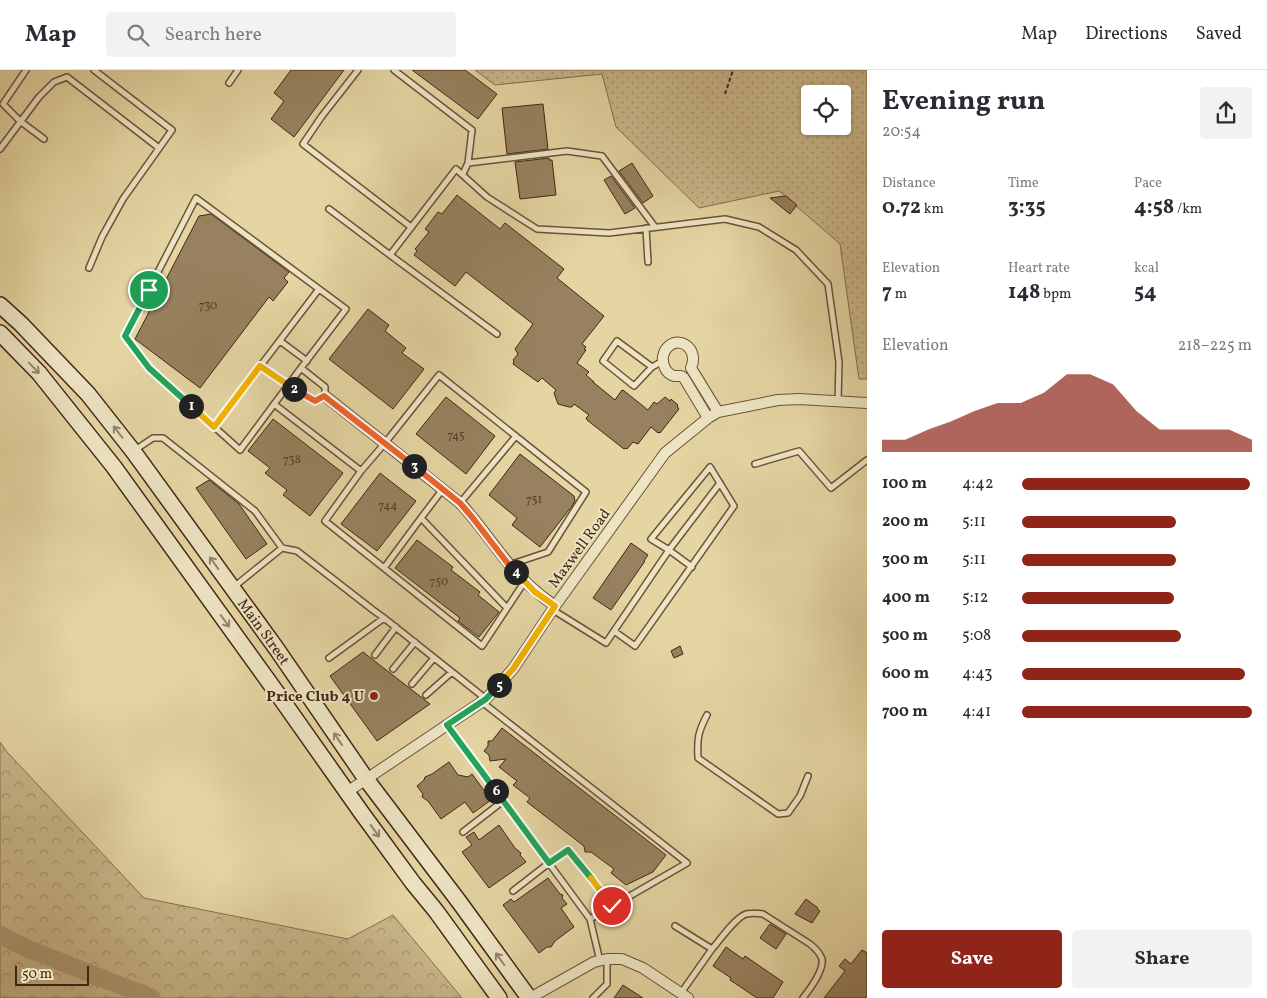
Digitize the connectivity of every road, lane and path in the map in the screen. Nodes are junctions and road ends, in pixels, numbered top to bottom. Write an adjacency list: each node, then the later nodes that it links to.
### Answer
1 (26, 70): 11 (lane)
2 (72, 70): 8 (lane)
3 (94, 70): 14 (lane)
4 (238, 70): 9 (lane)
5 (358, 70): 19 (lane)
6 (394, 70): 16 (lane)
7 (733, 70): 10 (path)
8 (67, 76): 12 (lane); 14 (lane)
9 (229, 83)
10 (725, 94)
11 (1, 103): 12 (lane)
12 (20, 121): 13 (lane); 15 (lane)
13 (44, 139)
14 (159, 148): 24 (lane)
15 (0, 149)
16 (468, 163): 17 (lane); 20 (lane)
17 (463, 174): 19 (lane); 21 (lane)
18 (330, 209): 22 (lane)
19 (411, 227): 22 (lane)
20 (654, 227): 21 (lane); 37 (lane)
21 (646, 228): 23 (lane)
22 (390, 255): 28 (lane)
23 (648, 262)
24 (89, 268)
25 (319, 289): 29 (lane); 30 (lane); 42 (lane)
26 (0, 305): 45 (main road, Main Street, one-way to 26)
27 (0, 333): 78 (main road, Main Street, one-way to 78)
28 (497, 334)
29 (280, 341): 30 (lane); 32 (lane)
30 (307, 361): 34 (lane)
31 (663, 361): 33 (lane); 40 (street); 41 (street)
32 (260, 366): 35 (lane); 42 (lane)
33 (652, 367): 33 (lane)
34 (302, 368): 35 (lane); 36 (lane)
35 (288, 386): 36 (lane); 39 (lane)
36 (324, 396): 44 (street)
37 (838, 401): 38 (street, Maxwell Road); 40 (street, Maxwell Road)
38 (867, 403)
39 (274, 404): 42 (lane); 48 (lane)
40 (718, 412): 41 (street, Maxwell Road)
41 (708, 418): 61 (street, Maxwell Road)
42 (214, 427)
43 (516, 436): 44 (lane); 51 (lane); 55 (lane)
44 (385, 443): 48 (lane); 50 (street)
45 (133, 451): 53 (lane); 59 (main road, Main Street, one-way to 45)
46 (867, 460): 47 (lane)
47 (755, 464)
48 (361, 472): 57 (lane)
49 (720, 483): 54 (lane); 54 (lane); 56 (lane)
50 (443, 489): 51 (street); 52 (lane)
51 (460, 503): 55 (street)
52 (421, 518): 57 (lane); 60 (lane)
53 (282, 548): 59 (lane); 62 (lane)
54 (669, 550): 56 (lane); 64 (lane)
55 (509, 565): 58 (street)
56 (692, 567): 64 (lane)
57 (384, 568): 60 (lane)
58 (525, 581): 60 (lane); 61 (street)
59 (232, 588): 77 (main road, Main Street, one-way to 59)
60 (507, 608)
61 (554, 608): 64 (lane); 73 (street, Maxwell Road)
62 (384, 618): 63 (lane); 67 (lane)
63 (396, 627): 65 (lane); 66 (lane)
64 (614, 631)
65 (415, 642): 68 (lane); 69 (lane)
66 (375, 655)
67 (329, 658)
68 (434, 658): 70 (lane); 71 (lane)
69 (393, 669)
70 (452, 672): 72 (lane); 73 (lane)
71 (412, 684)
72 (426, 696)
73 (484, 701): 75 (street, Maxwell Road); 83 (lane)
74 (707, 715): 76 (lane)
75 (447, 725): 77 (street, Maxwell Road); 79 (lane)
76 (808, 776)
77 (366, 779): 78 (street, Maxwell Road); 90 (main road, Main Street, one-way to 77)
78 (347, 792): 89 (main road, Main Street, one-way to 89)
79 (503, 801): 80 (lane); 81 (lane)
80 (463, 832)
81 (549, 863): 82 (lane); 83 (lane); 84 (lane)
82 (513, 891)
83 (612, 906): 84 (lane)
84 (590, 919): 87 (lane)
85 (675, 926): 86 (lane)
86 (712, 949): 88 (lane); 92 (lane)
87 (604, 960): 88 (street); 90 (street); 91 (lane)
88 (685, 996)
89 (499, 998)
90 (529, 998)
91 (593, 998)
92 (803, 998)

